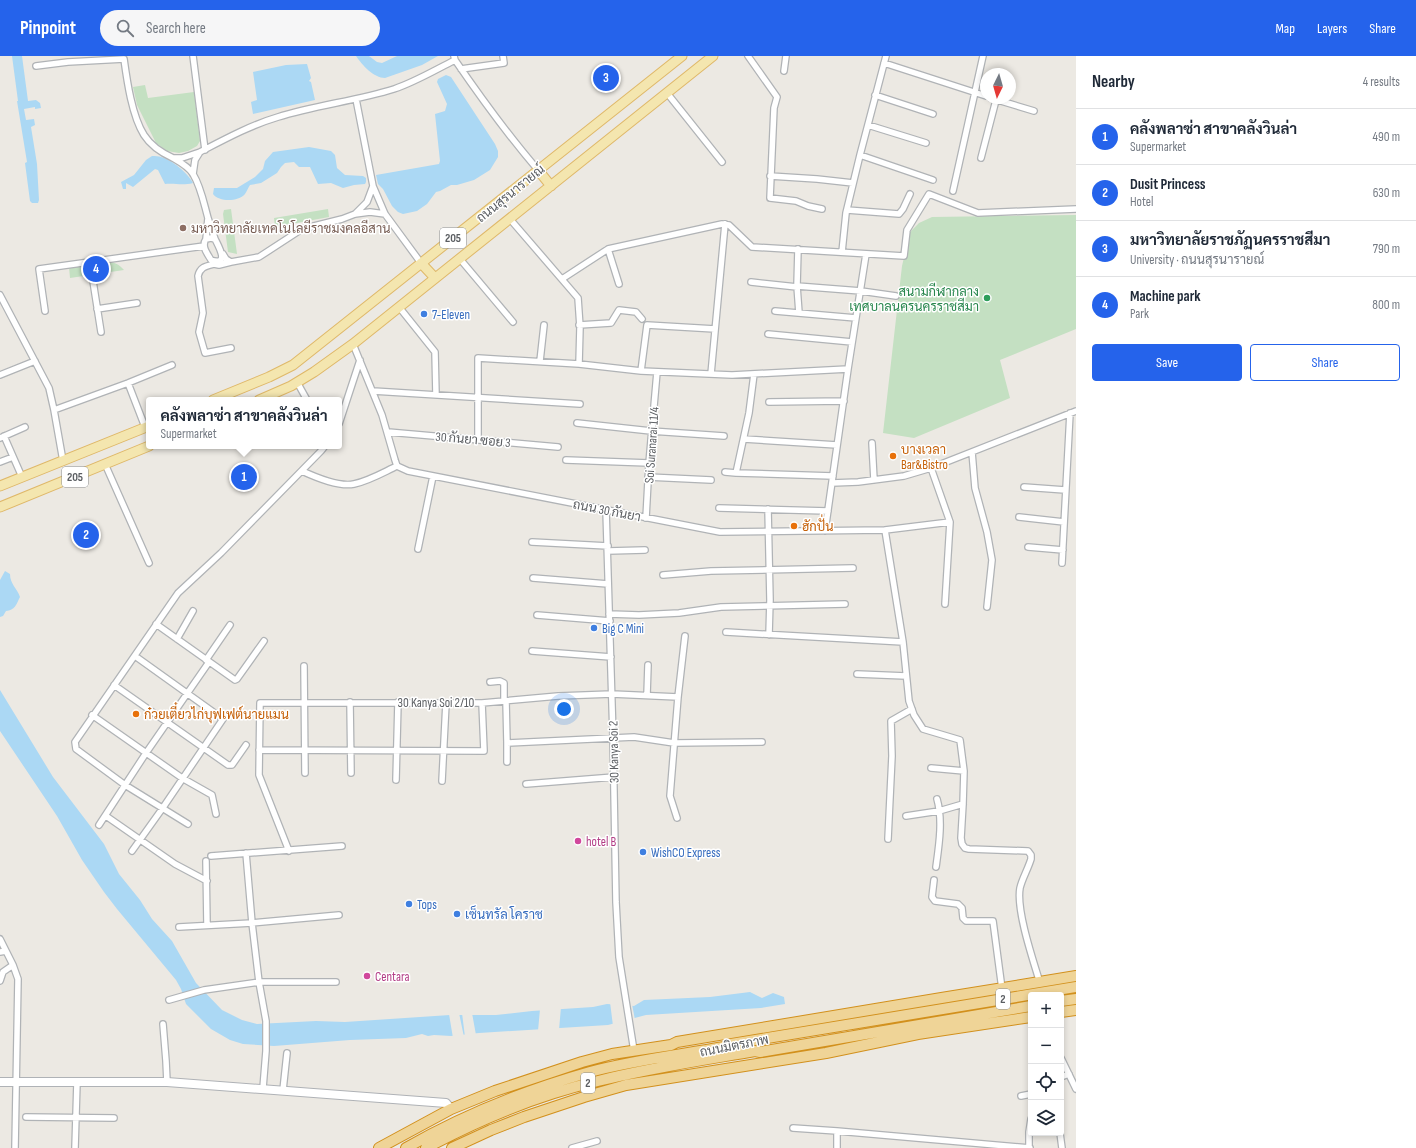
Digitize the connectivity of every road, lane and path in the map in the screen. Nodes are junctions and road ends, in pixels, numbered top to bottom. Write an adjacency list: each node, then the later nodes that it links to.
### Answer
1 (193, 56): 26 (street)
2 (503, 56): 13 (street)
3 (682, 56): 31 (main road, ถนนสุรนารายณ์ / 205)
4 (713, 56): 16 (main road, ถนนสุรนารายณ์ / 205)
5 (748, 56): 33 (street)
6 (786, 56): 14 (street)
7 (886, 56): 11 (street)
8 (983, 56): 15 (street)
9 (454, 58): 13 (street); 19 (street)
10 (68, 59): 12 (street); 28 (street)
11 (884, 63): 15 (street); 18 (street)
12 (36, 66)
13 (461, 69): 31 (street)
14 (784, 71)
15 (974, 92): 17 (street); 38 (street)
16 (667, 93): 30 (street); 37 (main road, ถนนสุรนารายณ์ / 205)
17 (980, 94)
18 (875, 95): 23 (street); 24 (street)
19 (356, 100): 26 (street); 36 (street)
20 (993, 104): 29 (street)
21 (1011, 104): 22 (street)
22 (1034, 111)
23 (933, 114)
24 (868, 125): 25 (street); 27 (street)
25 (926, 143)
26 (202, 151): 28 (street); 32 (street)
27 (860, 155): 34 (street); 35 (street)
28 (173, 158): 32 (street)
29 (981, 158)
30 (722, 162)
31 (538, 170): 37 (main road); 60 (main road, ถนนสุรนารายณ์ / 205)
32 (193, 174): 45 (street)
33 (770, 176): 35 (street); 40 (street)
34 (934, 180)
35 (853, 183): 42 (street)
36 (372, 186): 43 (street); 44 (street)
37 (551, 186): 46 (main road, ถนนสุรนารายณ์ / 205)
38 (953, 191)
39 (910, 194): 42 (street)
40 (822, 209)
41 (1076, 209): 55 (street)
42 (847, 210): 53 (street)
43 (355, 214): 44 (street); 59 (street)
44 (384, 214): 60 (street)
45 (208, 218): 48 (street); 49 (street)
46 (510, 219): 56 (main road, ถนนสุรนารายณ์ / 205); 62 (street)
47 (724, 224): 51 (street); 52 (street); 80 (street)
48 (206, 239): 49 (street); 50 (street)
49 (216, 239): 54 (street)
50 (204, 246): 57 (street); 58 (street)
51 (608, 249): 62 (street); 64 (street)
52 (798, 250): 53 (street); 65 (street)
53 (842, 252): 55 (street)
54 (223, 253): 58 (street); 59 (street)
55 (866, 254): 66 (street)
56 (460, 259): 61 (main road, ถนนสุรนารายณ์ / 205); 77 (street)
57 (90, 262): 71 (street); 73 (street)
58 (213, 262): 59 (street); 85 (street)
59 (231, 262)
60 (421, 263): 61 (main road); 101 (main road, ถนนสุรนารายณ์ / 205)
61 (435, 278): 70 (main road, ถนนสุรนารายณ์ / 205)
62 (562, 279): 79 (street)
63 (751, 282): 65 (street)
64 (619, 284)
65 (797, 286): 66 (street); 74 (street)
66 (860, 291): 68 (street); 75 (street)
67 (0, 295): 87 (street)
68 (896, 296)
69 (137, 303): 71 (street)
70 (399, 307): 84 (main road, ถนนสุรนารายณ์ / 205); 100 (street)
71 (97, 309): 81 (street)
72 (775, 310): 74 (street)
73 (45, 311)
74 (799, 313): 75 (street)
75 (856, 318): 83 (street)
76 (642, 319): 79 (street)
77 (513, 322)
78 (544, 325): 88 (street)
79 (580, 325): 89 (street)
80 (715, 329): 92 (street); 94 (street)
81 (101, 332)
82 (768, 334): 83 (street)
83 (852, 342): 91 (street)
84 (353, 344): 86 (street); 97 (main road, ถนนสุรนารายณ์ / 205)
85 (231, 348)
86 (360, 360): 99 (street); 111 (street)
87 (35, 361): 96 (street); 108 (street)
88 (540, 361): 89 (street); 104 (street)
89 (578, 364): 92 (street)
90 (172, 365): 98 (street)
91 (848, 369): 95 (street); 105 (street)
92 (642, 371): 93 (street)
93 (657, 372): 94 (street); 116 (street, Soi Suranarai 11/4)
94 (711, 374): 95 (street)
95 (754, 374): 120 (street)
96 (0, 375)
97 (297, 382): 102 (main road, ถนนสุรนารายณ์ / 205); 103 (street)
98 (128, 383): 108 (street); 113 (street)
99 (373, 392): 100 (street); 117 (street)
100 (436, 396): 104 (street)
101 (220, 397)
102 (266, 397)
103 (305, 397)
104 (477, 398): 107 (street); 121 (street)
105 (844, 401): 106 (street); 123 (street)
106 (769, 402)
107 (580, 404)
108 (54, 410): 130 (street)
109 (1076, 411): 110 (street)
110 (1070, 413): 127 (street); 148 (street)
111 (342, 415)
112 (578, 423): 116 (street)
113 (146, 425)
114 (25, 427): 119 (street)
115 (146, 427): 130 (main road, 205)
116 (651, 431): 118 (street); 133 (street, Soi Suranarai 11/4)
117 (388, 432): 121 (street, 30 กันยา ซอย 3); 134 (street)
118 (724, 436)
119 (2, 437): 128 (street)
120 (744, 439): 123 (street); 138 (street)
121 (478, 440): 125 (street, 30 กันยา ซอย 3)
122 (872, 443): 144 (street)
123 (837, 445): 140 (street)
124 (146, 447): 132 (main road, 205)
125 (558, 447)
126 (321, 449): 136 (street)
127 (972, 452): 135 (street); 177 (street)
128 (13, 457): 131 (street); 142 (street)
129 (566, 460): 133 (street)
130 (63, 461): 142 (main road, 205)
131 (0, 462)
132 (105, 464): 149 (main road, 205); 168 (street)
133 (649, 464): 141 (street, Soi Suranarai 11/4)
134 (397, 466): 136 (street); 139 (street, ถนน 30 กันยา)
135 (931, 468): 144 (street); 156 (street)
136 (302, 471): 182 (street)
137 (725, 472): 138 (street)
138 (736, 473): 140 (street)
139 (433, 476): 152 (street, ถนน 30 กันยา); 163 (street)
140 (833, 476): 145 (street)
141 (648, 477): 143 (street); 155 (street, Soi Suranarai 11/4)
142 (22, 478): 146 (main road, 205)
143 (711, 480)
144 (874, 480): 145 (street)
145 (832, 482): 153 (street)
146 (0, 486)
147 (1024, 488): 148 (street)
148 (1065, 490): 157 (street)
149 (0, 507)
150 (719, 508): 151 (street)
151 (768, 509): 153 (street); 159 (street)
152 (606, 510): 155 (street, ถนน 30 กันยา); 164 (street, 30 Kanya Soi 2)
153 (828, 510): 160 (street)
154 (1019, 517): 157 (street)
155 (646, 518): 159 (street, ถนน 30 กันยา)
156 (950, 522): 158 (street, ถนน 30 กันยา); 175 (street)
157 (1064, 522): 166 (street)
158 (884, 530): 160 (street, ถนน 30 กันยา); 189 (street)
159 (768, 531): 160 (street, ถนน 30 กันยา); 170 (street)
160 (825, 531)
161 (532, 542): 164 (street)
162 (1028, 547): 166 (street)
163 (418, 549)
164 (608, 549): 165 (street); 173 (street, 30 Kanya Soi 2)
165 (645, 550)
166 (1063, 550): 167 (street)
167 (1062, 563)
168 (149, 564)
169 (853, 568): 170 (street)
170 (769, 569): 171 (street); 176 (street)
171 (662, 575)
172 (533, 578): 173 (street)
173 (608, 584): 179 (street, 30 Kanya Soi 2)
174 (845, 604): 176 (street)
175 (945, 604)
176 (770, 605): 179 (street); 185 (street)
177 (987, 607)
178 (193, 611): 187 (street)
179 (609, 614): 181 (street, 30 Kanya Soi 2)
180 (537, 615): 181 (street)
181 (610, 621): 192 (street, 30 Kanya Soi 2)
182 (156, 624): 187 (street); 191 (street)
183 (230, 625): 193 (street)
184 (726, 632): 185 (street)
185 (769, 635): 189 (street)
186 (685, 636): 203 (street)
187 (177, 640): 193 (street)
188 (264, 640): 193 (street)
189 (903, 642): 197 (street)
190 (532, 651): 192 (street)
191 (135, 656): 199 (street); 200 (street)
192 (611, 657): 201 (street, 30 Kanya Soi 2)
193 (208, 661): 200 (street)
194 (648, 665): 202 (street)
195 (304, 666): 205 (street)
196 (857, 674): 197 (street)
197 (906, 676): 210 (street)
198 (490, 682): 204 (street)
199 (114, 685): 211 (street); 212 (street)
200 (189, 694): 212 (street); 218 (street)
201 (612, 694): 202 (street, 30 Kanya Soi 2/10); 204 (street, 30 Kanya Soi 2/10); 213 (street, 30 Kanya Soi 2)
202 (647, 695): 203 (street, 30 Kanya Soi 2/10)
203 (678, 697): 216 (street)
204 (505, 701): 209 (street, 30 Kanya Soi 2/10); 215 (street)
205 (304, 702): 206 (street, 30 Kanya Soi 2/10); 219 (street, 30 Kanya Soi 2/10); 220 (street)
206 (350, 702): 207 (street, 30 Kanya Soi 2/10); 221 (street)
207 (398, 702): 208 (street, 30 Kanya Soi 2/10); 222 (street)
208 (446, 703): 209 (street, 30 Kanya Soi 2/10); 223 (street)
209 (482, 703): 223 (street)
210 (912, 709): 227 (street); 246 (street)
211 (92, 715): 224 (street); 235 (street)
212 (167, 723): 218 (street); 224 (street)
213 (613, 737): 215 (street); 216 (street); 230 (street, 30 Kanya Soi 2)
214 (762, 742): 216 (street)
215 (507, 743): 225 (street)
216 (674, 743): 243 (street)
217 (246, 745): 218 (street)
218 (203, 748): 231 (street)
219 (259, 750): 220 (street); 250 (street)
220 (305, 750): 221 (street); 228 (street)
221 (350, 750): 222 (street); 229 (street)
222 (396, 750): 223 (street); 232 (street)
223 (443, 751): 233 (street)
224 (146, 753): 231 (street); 235 (street)
225 (507, 762)
226 (931, 768): 227 (street)
227 (964, 771): 237 (street)
228 (305, 773)
229 (351, 773)
230 (614, 777): 234 (street); 285 (street, 30 Kanya Soi 2)
231 (182, 778): 238 (street); 240 (street)
232 (396, 780)
233 (442, 780)
234 (526, 784)
235 (125, 785): 238 (street); 241 (street)
236 (937, 799): 239 (street)
237 (963, 804): 239 (street); 268 (street)
238 (162, 809): 244 (street); 247 (street)
239 (940, 811): 242 (street); 254 (street)
240 (216, 814)
241 (106, 816): 245 (street); 247 (street)
242 (906, 816)
243 (677, 818)
244 (188, 824)
245 (99, 825)
246 (888, 838)
247 (140, 840): 249 (street); 256 (street)
248 (342, 846): 250 (street)
249 (132, 851)
250 (289, 851): 251 (street)
251 (246, 853): 252 (street); 258 (street)
252 (211, 856)
253 (206, 861): 256 (street)
254 (936, 867)
255 (934, 880): 270 (street)
256 (207, 882): 259 (street)
257 (339, 915): 258 (street)
258 (252, 923): 259 (street); 266 (street)
259 (207, 925): 260 (street)
260 (179, 927)
261 (0, 939): 262 (street)
262 (3, 951): 263 (street)
263 (13, 965): 265 (street); 293 (street)
264 (1076, 976): 268 (highway, 2)
265 (0, 981)
266 (259, 982): 267 (street); 273 (street); 296 (street)
267 (336, 982)
268 (1040, 983): 270 (highway, 2)
269 (1076, 987): 276 (highway, ถนนมิตรภาพ / 2)
270 (1002, 989): 271 (highway, 2)
271 (984, 992): 276 (highway); 284 (highway, 2)
272 (1076, 999): 274 (highway)
273 (169, 1000)
274 (1064, 1001)
275 (1028, 1007): 280 (highway, ถนนมิตรภาพ / 2)
276 (942, 1009): 283 (highway, ถนนมิตรภาพ / 2)
277 (1076, 1010): 278 (highway)
278 (1064, 1012)
279 (1028, 1017): 281 (highway, 2)
280 (943, 1021): 281 (highway); 286 (highway, ถนนมิตรภาพ / 2)
281 (992, 1023): 291 (highway, 2)
282 (163, 1024): 295 (street)
283 (731, 1044): 284 (highway); 314 (highway, ถนนมิตรภาพ / 2)
284 (671, 1045): 285 (highway)
285 (634, 1051): 301 (highway)
286 (760, 1052): 291 (highway); 315 (highway, ถนนมิตรภาพ / 2)
287 (287, 1053): 298 (street)
288 (1064, 1063): 289 (street)
289 (1070, 1074): 290 (street); 297 (street)
290 (1064, 1076)
291 (671, 1077): 316 (highway)
292 (0, 1082): 293 (street)
293 (16, 1082): 294 (street); 311 (street)
294 (77, 1082): 295 (street); 303 (street)
295 (167, 1082): 296 (street)
296 (263, 1088): 298 (street)
297 (1076, 1089)
298 (283, 1090): 301 (street)
299 (1028, 1095): 300 (street)
300 (1021, 1096)
301 (451, 1109): 313 (highway)
302 (26, 1116): 303 (street)
303 (76, 1117): 304 (street); 312 (street)
304 (114, 1118)
305 (793, 1128): 306 (street)
306 (837, 1131): 310 (street); 318 (street)
307 (1029, 1136): 320 (street)
308 (1060, 1136): 321 (street)
309 (598, 1141): 317 (street)
310 (965, 1141): 319 (street); 320 (street)
311 (15, 1148)
312 (75, 1148)
313 (379, 1148)
314 (406, 1148)
315 (426, 1148)
316 (452, 1148)
317 (572, 1148)
318 (837, 1148)
319 (965, 1148)
320 (1029, 1148)
321 (1062, 1148)

